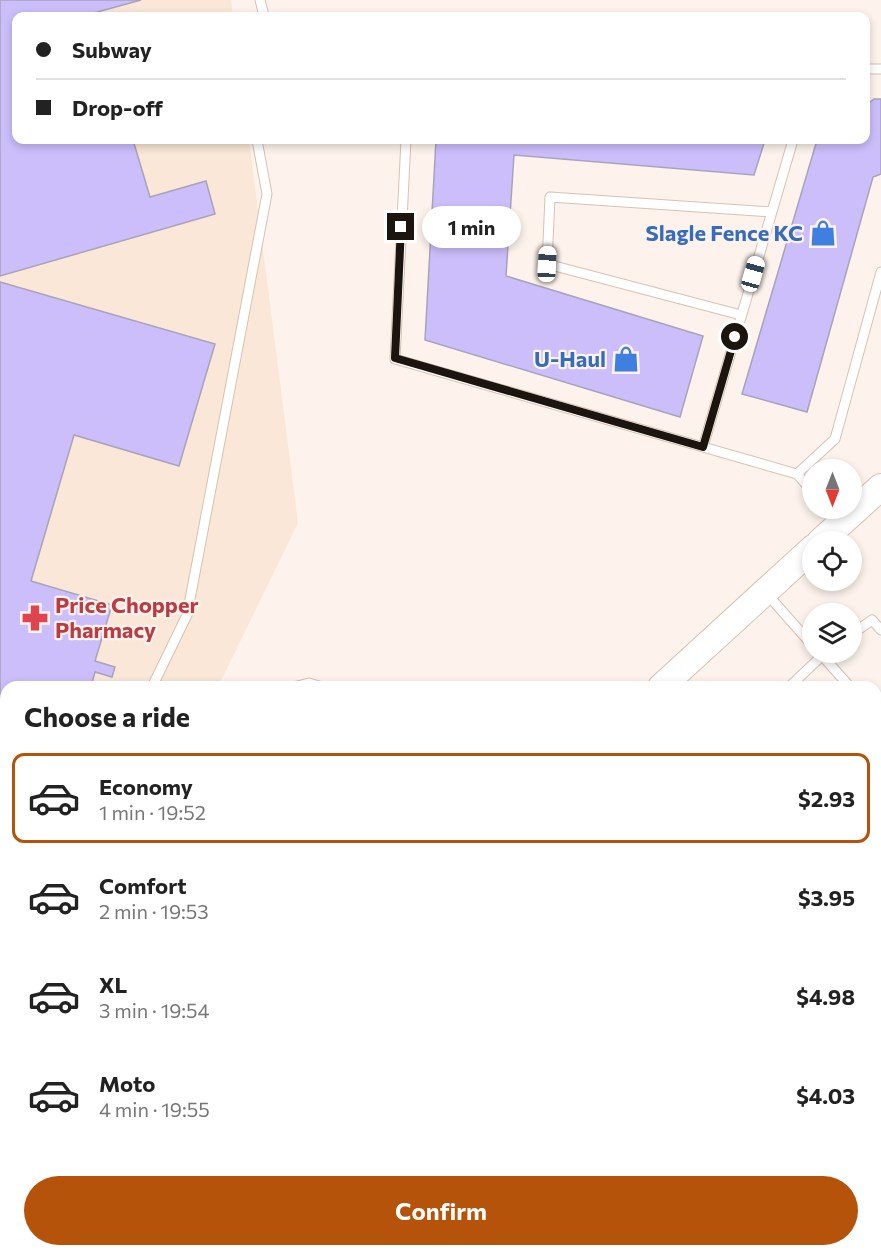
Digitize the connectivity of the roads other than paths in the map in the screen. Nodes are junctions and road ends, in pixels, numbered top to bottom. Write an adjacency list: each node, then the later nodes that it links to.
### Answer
1 (258, 144): 19 (lane)
2 (406, 144): 7 (lane)
3 (792, 144): 4 (lane)
4 (772, 213): 6 (lane); 6 (lane)
5 (881, 272): 8 (lane)
6 (741, 315): 7 (lane)
7 (703, 447): 8 (lane)
8 (797, 474): 9 (lane)
9 (802, 480)
10 (881, 487): 11 (main road)
11 (862, 498)
12 (802, 558): 13 (main road)
13 (765, 592): 16 (lane); 20 (main road)
14 (862, 627): 15 (lane)
15 (881, 630)
16 (802, 634)
17 (813, 663): 21 (lane)
18 (830, 663): 22 (lane)
19 (155, 681)
20 (669, 681)
21 (795, 681)
22 (845, 681)

